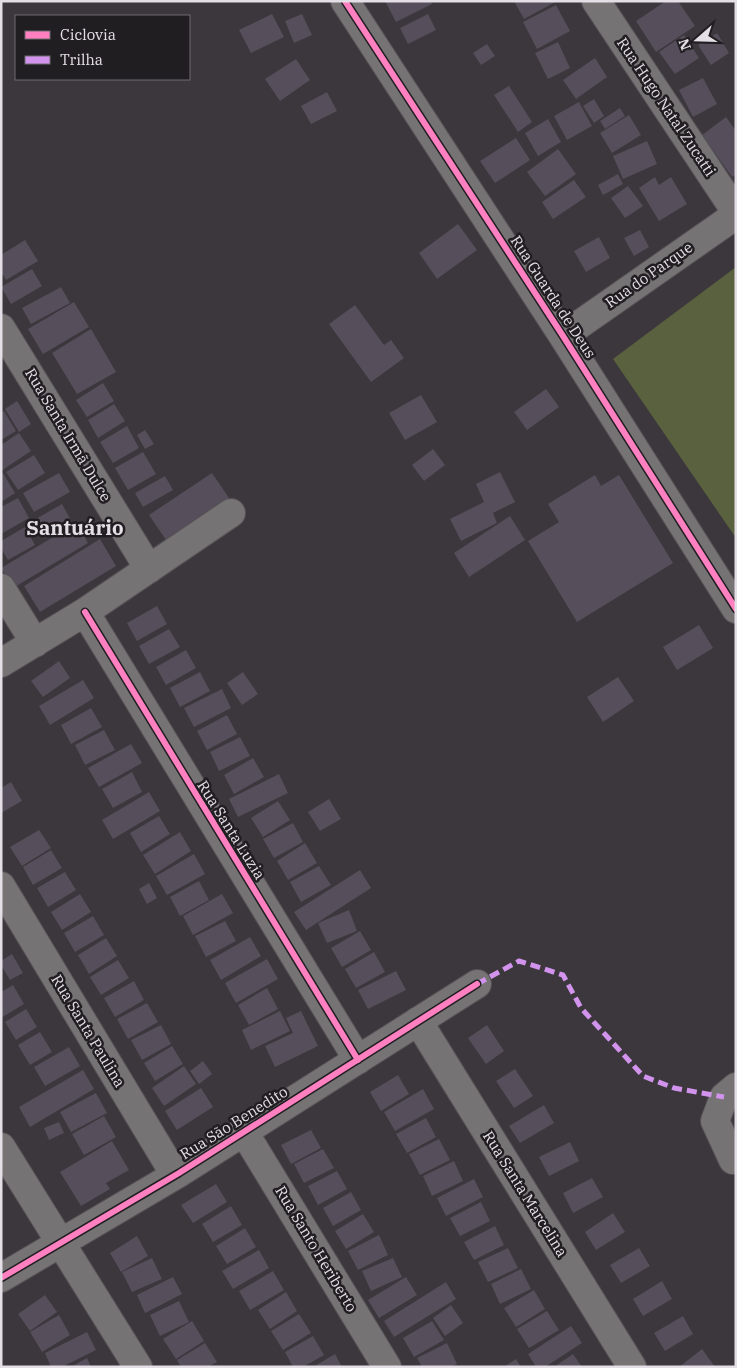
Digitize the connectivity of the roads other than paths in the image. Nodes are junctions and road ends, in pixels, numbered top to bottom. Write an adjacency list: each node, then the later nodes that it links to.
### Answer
1 (345, 1): 5 (street, Rua Guarda de Deus)
2 (596, 1): 3 (street, Rua Hugo Natal Zucatti)
3 (736, 213): 5 (street, Rua do Parque)
4 (1, 328): 7 (street, Rua Santa Irmã Dulce)
5 (563, 336): 9 (street, Rua Guarda de Deus)
6 (231, 513): 7 (street)
7 (148, 569): 10 (street)
8 (1, 588): 11 (street)
9 (736, 609)
10 (85, 612): 11 (street); 16 (street, Rua Santa Luzia)
11 (35, 643): 12 (street)
12 (1, 664)
13 (1, 886): 21 (street, Rua Santa Paulina)
14 (477, 984): 15 (street, Rua São Benedito)
15 (418, 1022): 16 (street, Rua São Benedito); 26 (street, Rua Santa Marcelina)
16 (358, 1060): 18 (street, Rua São Benedito)
17 (736, 1087): 20 (street)
18 (244, 1132): 21 (street, Rua São Benedito); 25 (street, Rua Santo Heriberto)
19 (1, 1147): 22 (street)
20 (733, 1160)
21 (175, 1175): 22 (street, Rua São Benedito)
22 (62, 1243): 23 (street, Rua São Benedito); 24 (street)
23 (1, 1278)
24 (138, 1367)
25 (387, 1367)
26 (632, 1367)

